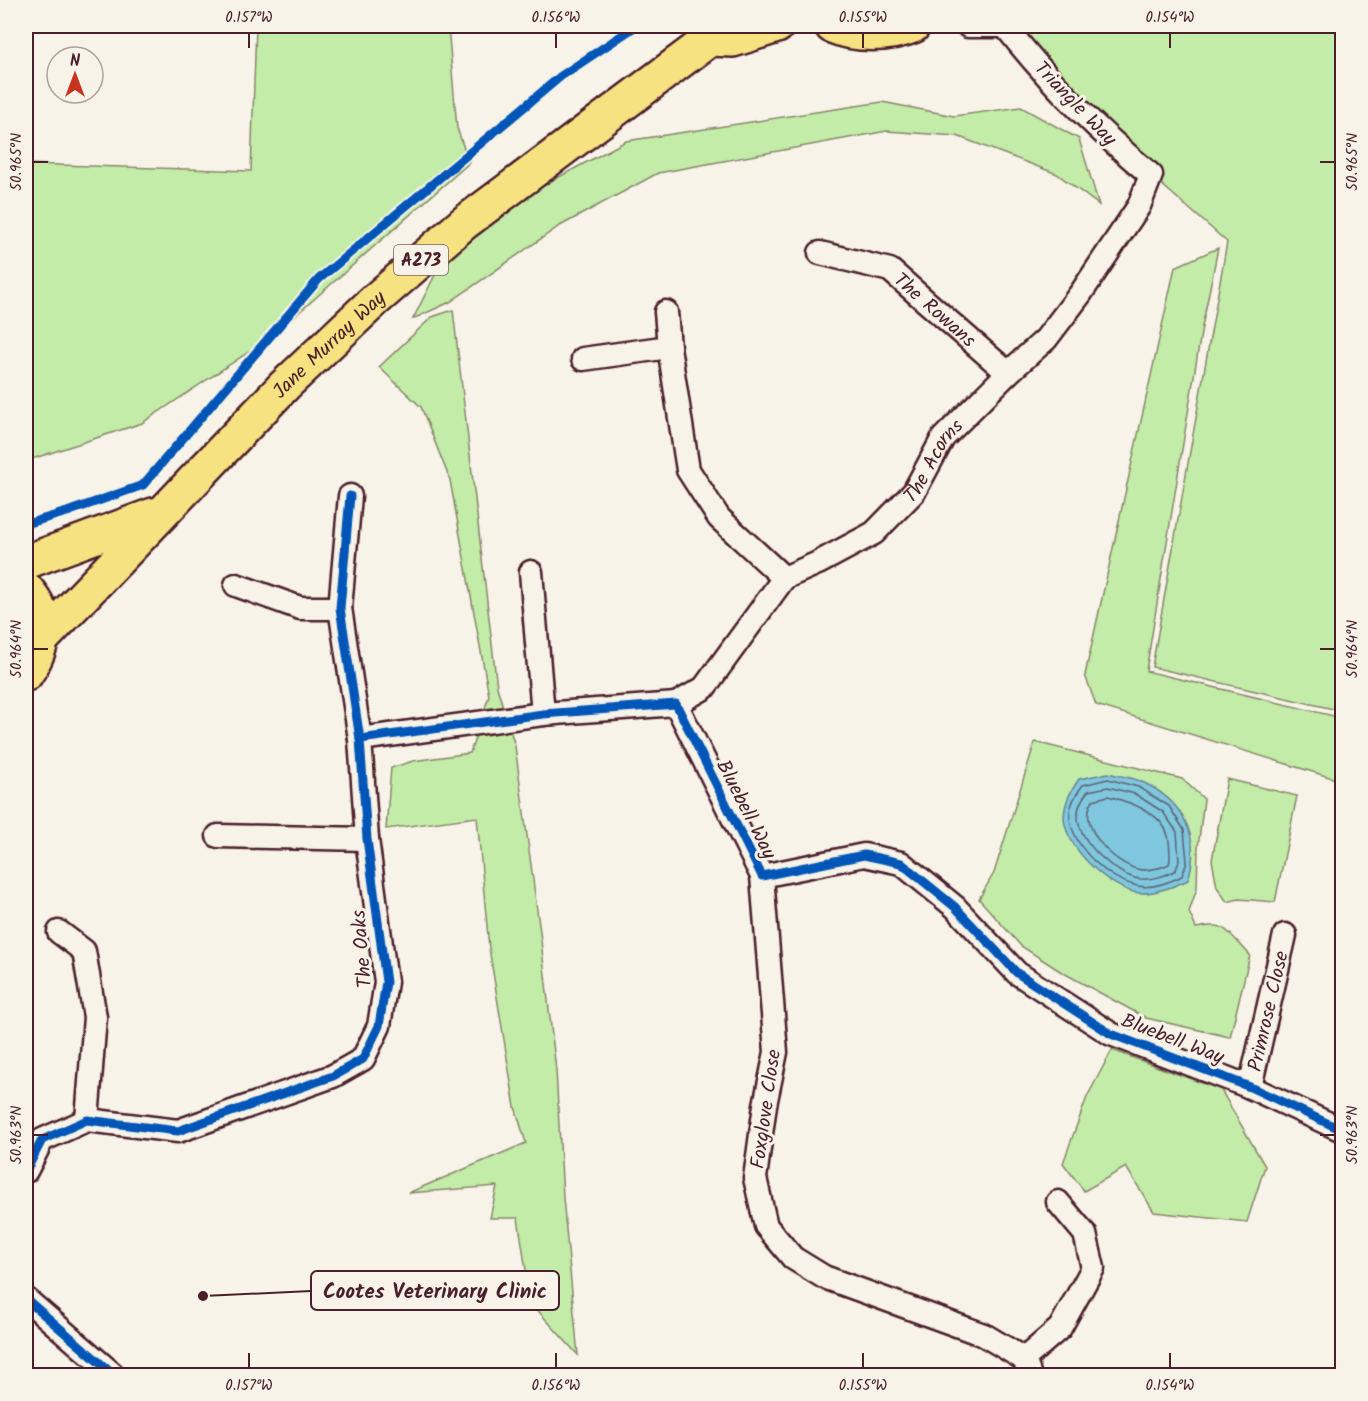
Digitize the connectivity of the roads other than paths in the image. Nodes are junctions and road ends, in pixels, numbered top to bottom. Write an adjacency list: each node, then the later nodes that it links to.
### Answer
1 (777, 26): 6 (main road, A273)
2 (832, 26): 3 (main road)
3 (913, 26)
4 (968, 26): 5 (street, Triangle Way)
5 (1005, 26): 7 (street, Triangle Way)
6 (712, 32): 14 (main road, Jane Murray Way / A273)
7 (1151, 175): 12 (street, The Acorns)
8 (820, 254): 12 (street, The Rowans)
9 (666, 312): 10 (street)
10 (669, 347): 11 (street); 17 (street)
11 (583, 358)
12 (1008, 373): 17 (street, The Acorns)
13 (350, 496): 20 (street, The Oaks)
14 (160, 513): 15 (main road, Jane Murray Way / A273); 21 (main road, Jane Murray Way / A273)
15 (26, 562)
16 (531, 572): 24 (street)
17 (784, 578): 23 (street)
18 (236, 585): 20 (street)
19 (26, 589): 21 (main road)
20 (340, 608): 25 (street, The Oaks)
21 (43, 638): 22 (main road)
22 (26, 674)
23 (676, 704): 24 (street); 28 (street, Bluebell Way)
24 (543, 714): 25 (street)
25 (360, 739): 27 (street, The Oaks)
26 (218, 836): 27 (street)
27 (367, 839): 32 (street, The Oaks)
28 (762, 876): 31 (street, Bluebell Way); 38 (street, Foxglove Close)
29 (59, 932): 32 (street)
30 (1285, 934): 31 (street, Primrose Close)
31 (1250, 1087): 33 (street, Bluebell Way)
32 (87, 1120): 34 (street)
33 (1342, 1130)
34 (34, 1134): 35 (street)
35 (26, 1171)
36 (1058, 1202): 38 (street, Foxglove Close)
37 (26, 1299): 39 (street)
38 (1027, 1367)
39 (116, 1376)

